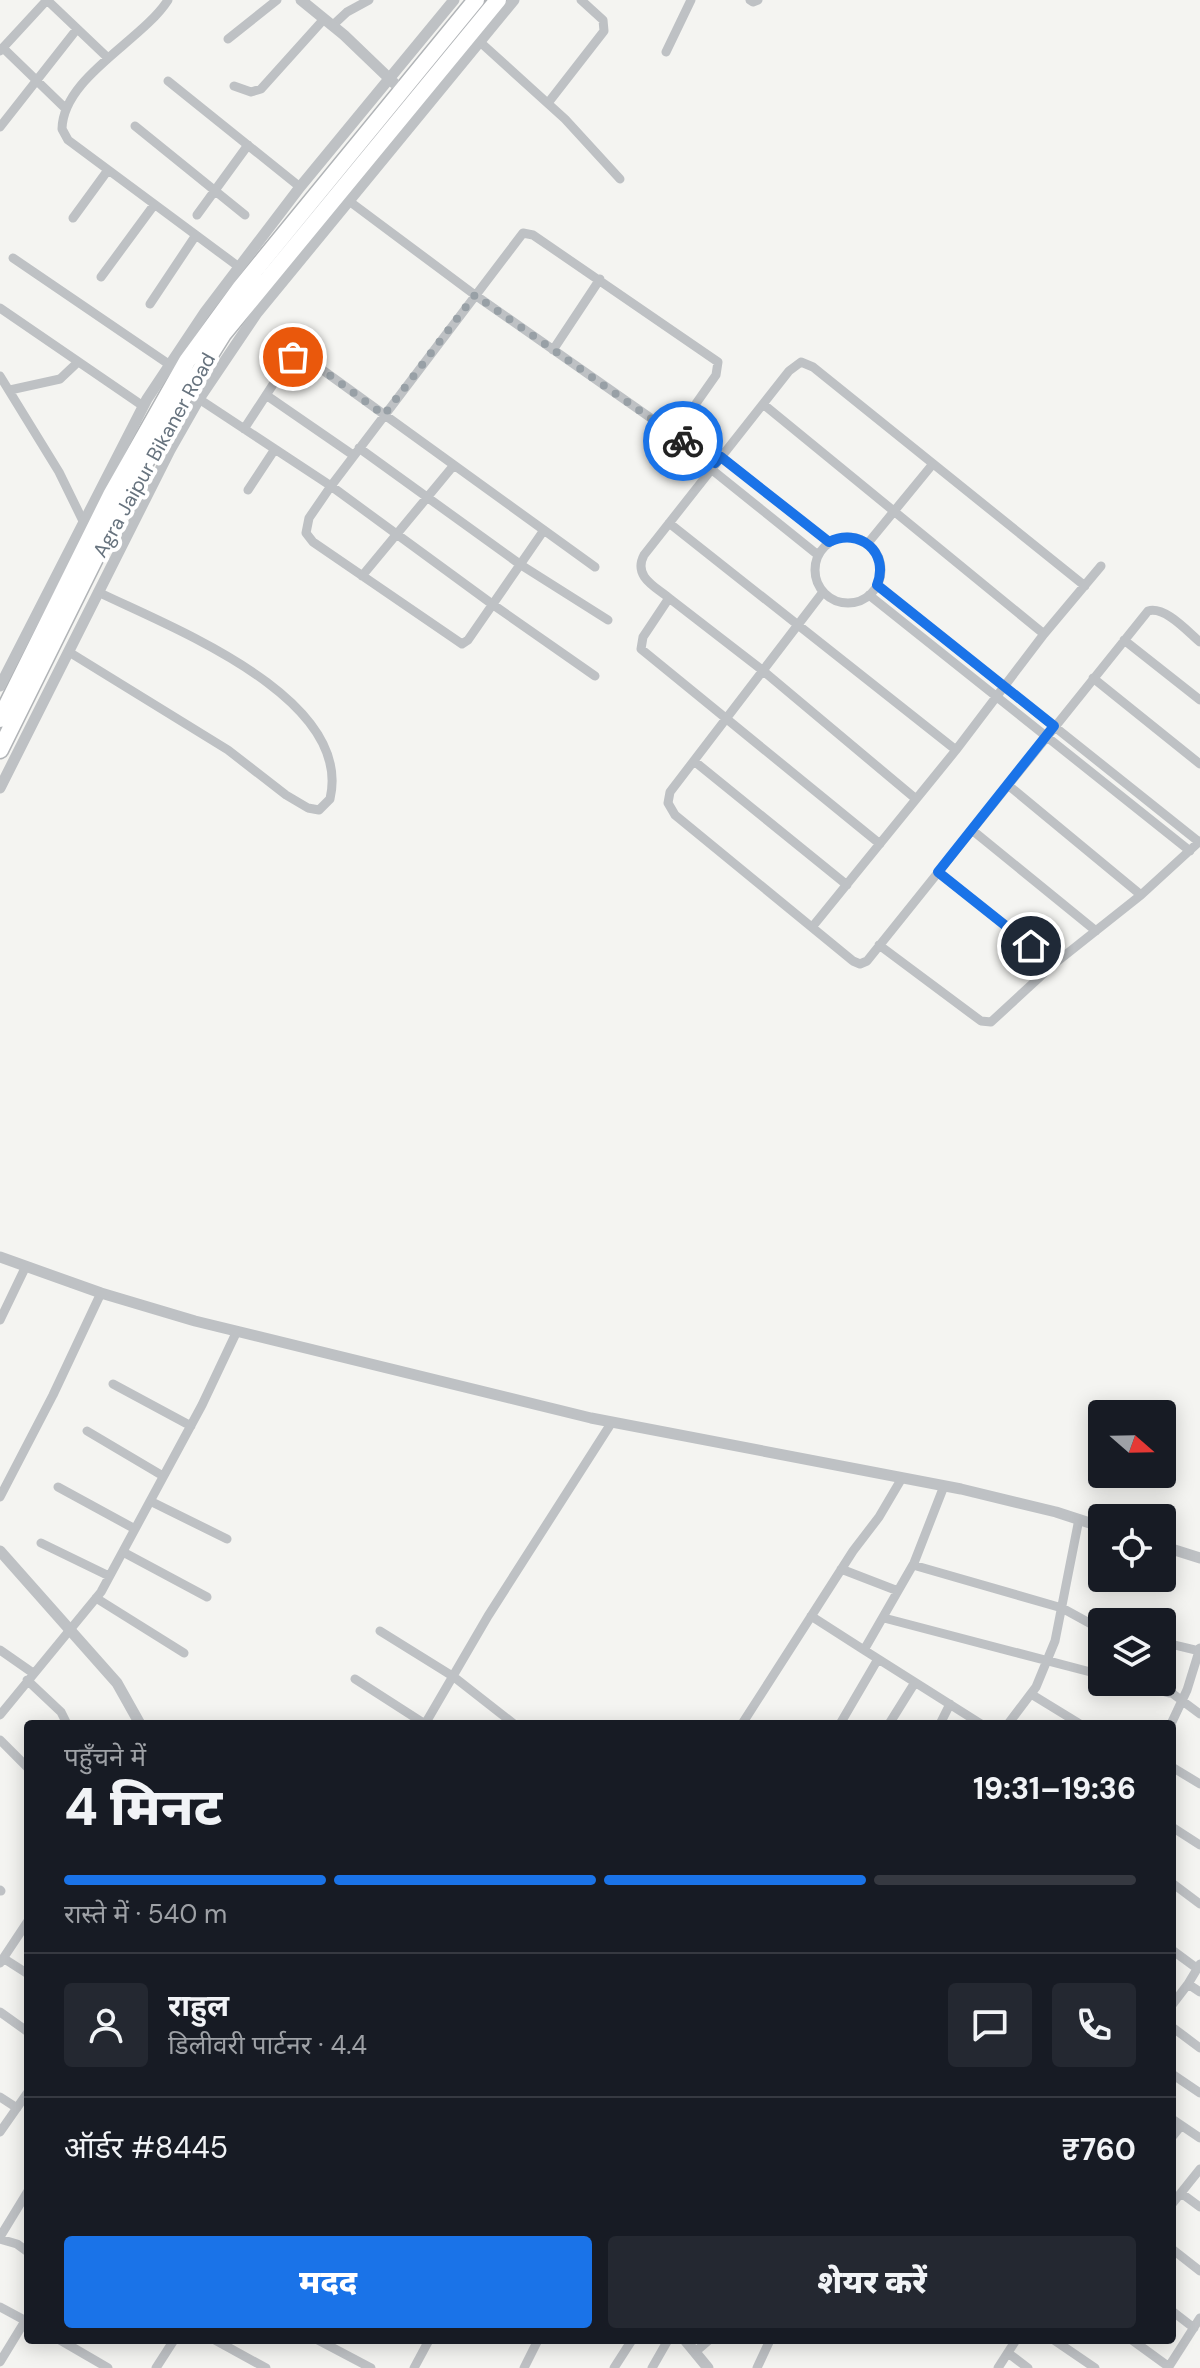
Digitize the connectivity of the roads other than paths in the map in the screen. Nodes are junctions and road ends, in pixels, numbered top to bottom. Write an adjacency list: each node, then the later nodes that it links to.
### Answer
1 (47, 0): 15 (street); 18 (street)
2 (168, 0): 20 (street)
3 (277, 0): 16 (street)
4 (301, 0): 14 (street)
5 (369, 0): 14 (street)
6 (454, 0): 24 (street)
7 (476, 0): 24 (highway, Agra Jaipur Bikaner Road)
8 (498, 0): 24 (highway, Agra Jaipur Bikaner Road)
9 (514, 0): 17 (street)
10 (581, 0): 25 (street)
11 (691, 0): 19 (street)
12 (750, 0): 13 (street)
13 (758, 0)
14 (328, 22): 23 (street); 24 (street)
15 (77, 29): 20 (street); 21 (street)
16 (228, 39)
17 (480, 42): 25 (street); 31 (street)
18 (2, 49): 21 (street)
19 (666, 52)
20 (108, 58): 26 (street)
21 (36, 81): 26 (street); 28 (street)
22 (168, 81): 29 (street)
23 (234, 86)
24 (403, 91): 31 (highway, Agra Jaipur Bikaner Road); 33 (street); 101 (highway, Agra Jaipur Bikaner Road)
25 (548, 103): 32 (street)
26 (66, 109): 30 (street)
27 (135, 126): 34 (street)
28 (0, 127)
29 (248, 145): 33 (street); 34 (street)
30 (108, 170): 36 (street); 39 (street)
31 (367, 170): 35 (street); 104 (highway, Agra Jaipur Bikaner Road)
32 (620, 179)
33 (300, 187): 42 (street)
34 (215, 189): 37 (street); 38 (street)
35 (349, 201): 45 (street); 54 (street)
36 (154, 205): 40 (street); 43 (street)
37 (197, 215)
38 (245, 215)
39 (73, 218)
40 (196, 235): 42 (street); 46 (street)
41 (13, 258): 50 (street)
42 (239, 267): 50 (street)
43 (101, 277)
44 (600, 279): 45 (street); 48 (street); 59 (street)
45 (475, 295): 48 (street); 57 (street)
46 (150, 304)
47 (0, 308): 49 (street)
48 (553, 350): 59 (street)
49 (78, 362): 52 (street); 56 (street)
50 (170, 365): 56 (street)
51 (0, 377): 52 (street)
52 (10, 390): 69 (street)
53 (266, 395): 57 (street); 58 (street); 61 (street)
54 (199, 399): 58 (street); 82 (street)
55 (763, 404): 62 (street); 64 (street); 68 (street)
56 (143, 406): 69 (street)
57 (384, 415): 61 (street); 63 (street)
58 (244, 429): 60 (street)
59 (674, 435): 62 (street)
60 (275, 449): 65 (street); 66 (street)
61 (356, 452): 65 (street); 67 (street)
62 (716, 463): 70 (street); 73 (street); 75 (street)
63 (454, 465): 67 (street); 71 (street)
64 (932, 465): 68 (street); 81 (street)
65 (331, 486): 72 (street); 79 (street)
66 (248, 490)
67 (428, 499): 72 (street); 76 (street)
68 (895, 510): 74 (street); 89 (street)
69 (83, 521): 96 (street)
70 (669, 523): 85 (street); 88 (street)
71 (544, 530): 76 (street); 78 (street)
72 (397, 535): 79 (street); 86 (street)
73 (829, 542): 74 (street); 75 (street)
74 (868, 543): 80 (street)
75 (818, 555): 83 (street)
76 (521, 565): 86 (street); 87 (street)
77 (1101, 566): 81 (street)
78 (595, 567)
79 (362, 576): 86 (street)
80 (877, 585): 84 (street); 97 (street)
81 (1085, 586): 89 (street)
82 (98, 592): 92 (street); 92 (street)
83 (823, 592): 84 (street); 88 (street)
84 (869, 595): 98 (street)
85 (669, 598): 93 (street); 100 (street)
86 (492, 604): 94 (street)
87 (608, 620)
88 (798, 623): 93 (street); 105 (street)
89 (1044, 634): 97 (street)
90 (1124, 640): 91 (street); 95 (street); 99 (street)
91 (1200, 642)
92 (69, 652): 109 (street)
93 (762, 670): 100 (street); 110 (street)
94 (595, 676)
95 (1093, 678): 102 (street); 107 (street)
96 (0, 686)
97 (1004, 687): 98 (street); 102 (street)
98 (997, 697): 103 (street); 105 (street)
99 (1200, 700)
100 (725, 718): 106 (street); 113 (street)
101 (0, 719)
102 (1054, 726): 103 (street); 112 (street)
103 (1046, 737): 108 (street); 114 (street)
104 (0, 750)
105 (956, 750): 110 (street)
106 (694, 761): 116 (street); 118 (street)
107 (1200, 764)
108 (1008, 785): 111 (street); 117 (street)
109 (0, 788)
110 (916, 799): 113 (street)
111 (972, 830): 115 (street); 119 (street)
112 (1199, 842): 114 (street)
113 (880, 844): 116 (street)
114 (1190, 851): 117 (street)
115 (938, 872): 120 (street); 121 (street)
116 (847, 885): 118 (street)
117 (1141, 895): 119 (street)
118 (813, 926): 120 (street)
119 (1096, 931): 121 (street)
120 (879, 945): 121 (street)
121 (1054, 964)
122 (0, 1257): 123 (street)
123 (26, 1266): 124 (street); 125 (street)
124 (101, 1293): 126 (street); 135 (street)
125 (0, 1320)
126 (237, 1331): 128 (street); 129 (street)
127 (113, 1384): 129 (street)
128 (612, 1422): 132 (street); 167 (street)
129 (191, 1426): 131 (street)
130 (87, 1431): 131 (street)
131 (163, 1476): 136 (street)
132 (902, 1478): 133 (street); 147 (street)
133 (944, 1486): 137 (street); 146 (street)
134 (58, 1487): 139 (street)
135 (0, 1497)
136 (150, 1501): 139 (street); 140 (street)
137 (1079, 1519): 138 (street); 152 (street)
138 (1088, 1522)
139 (135, 1529): 144 (street)
140 (227, 1539)
141 (41, 1543): 148 (street)
142 (1176, 1550): 145 (street)
143 (0, 1551): 156 (street)
144 (123, 1552): 148 (street); 150 (street)
145 (1200, 1558)
146 (913, 1565): 149 (street); 152 (street)
147 (841, 1569): 149 (street); 153 (street)
148 (109, 1576): 151 (street)
149 (898, 1591): 154 (street)
150 (207, 1597)
151 (96, 1598): 156 (street); 162 (street)
152 (1062, 1608): 155 (street); 164 (street)
153 (811, 1616): 160 (street); 181 (street)
154 (884, 1618): 160 (street); 164 (street)
155 (1088, 1621)
156 (71, 1629): 166 (street); 177 (street)
157 (380, 1631): 167 (street)
158 (1176, 1645): 161 (street)
159 (0, 1650): 166 (street)
160 (864, 1650): 163 (street)
161 (1200, 1650): 172 (street)
162 (184, 1653)
163 (878, 1659): 169 (street); 182 (street)
164 (1047, 1661): 165 (street); 170 (street)
165 (1088, 1671)
166 (30, 1676): 175 (street); 176 (street)
167 (454, 1677): 179 (street); 180 (street)
168 (355, 1679): 178 (street)
169 (914, 1684): 173 (street); 183 (street)
170 (1031, 1694): 186 (street); 187 (street)
171 (1175, 1696): 172 (street)
172 (1182, 1701): 174 (street); 188 (street)
173 (950, 1704): 184 (street); 185 (street)
174 (1200, 1714)
175 (0, 1715)
176 (65, 1720)
177 (138, 1720)
178 (419, 1720)
179 (427, 1720)
180 (509, 1720)
181 (747, 1720)
182 (842, 1720)
183 (892, 1720)
184 (942, 1720)
185 (975, 1720)
186 (1011, 1720)
187 (1073, 1720)
188 (1173, 1720)
189 (0, 1740): 190 (street)
190 (24, 1764)
191 (1176, 1769): 192 (street)
192 (1200, 1784)
193 (1176, 1830): 194 (street)
194 (1200, 1845)
195 (1176, 1886): 196 (street)
196 (1200, 1904)
197 (24, 1927): 199 (street)
198 (1176, 1952): 200 (street)
199 (1, 1960): 201 (street)
200 (1199, 1966): 202 (street)
201 (24, 1972)
202 (1188, 1984): 203 (street); 204 (street)
203 (1200, 1992)
204 (1176, 2000)
205 (0, 2012): 206 (street)
206 (24, 2029)
207 (1176, 2030): 208 (street)
208 (1200, 2048)
209 (1176, 2077): 210 (street)
210 (1200, 2093)
211 (0, 2097): 213 (street)
212 (24, 2098): 213 (street)
213 (17, 2108): 216 (street)
214 (1176, 2122): 215 (street)
215 (1181, 2126): 217 (street); 218 (street)
216 (0, 2132)
217 (1176, 2132)
218 (1200, 2138)
219 (1200, 2169): 220 (street)
220 (1181, 2193): 222 (street); 223 (street)
221 (24, 2198): 224 (street)
222 (1176, 2199)
223 (1200, 2207)
224 (0, 2238): 225 (street)
225 (24, 2249)
226 (1176, 2252): 227 (street)
227 (1200, 2271)
228 (0, 2307): 230 (street)
229 (1176, 2313): 231 (street)
230 (24, 2319)
231 (1197, 2323): 265 (street)
232 (24, 2326): 251 (street)
233 (68, 2344): 248 (street)
234 (83, 2344): 248 (street)
235 (171, 2344): 253 (street)
236 (222, 2344): 254 (street)
237 (326, 2344): 255 (street)
238 (427, 2344): 256 (street)
239 (536, 2344): 257 (street)
240 (629, 2344): 258 (street)
241 (666, 2344): 259 (street)
242 (688, 2344): 249 (street)
243 (704, 2344): 249 (street)
244 (768, 2344): 261 (street)
245 (1014, 2344): 250 (street)
246 (1060, 2344): 264 (street)
247 (1137, 2344): 265 (street)
248 (79, 2350): 252 (street)
249 (695, 2352): 260 (street)
250 (1008, 2353): 262 (street); 263 (street)
251 (0, 2362)
252 (108, 2368)
253 (156, 2368)
254 (266, 2368)
255 (371, 2368)
256 (414, 2368)
257 (524, 2368)
258 (614, 2368)
259 (652, 2368)
260 (708, 2368)
261 (757, 2368)
262 (998, 2368)
263 (1028, 2368)
264 (1095, 2368)
265 (1169, 2368)

